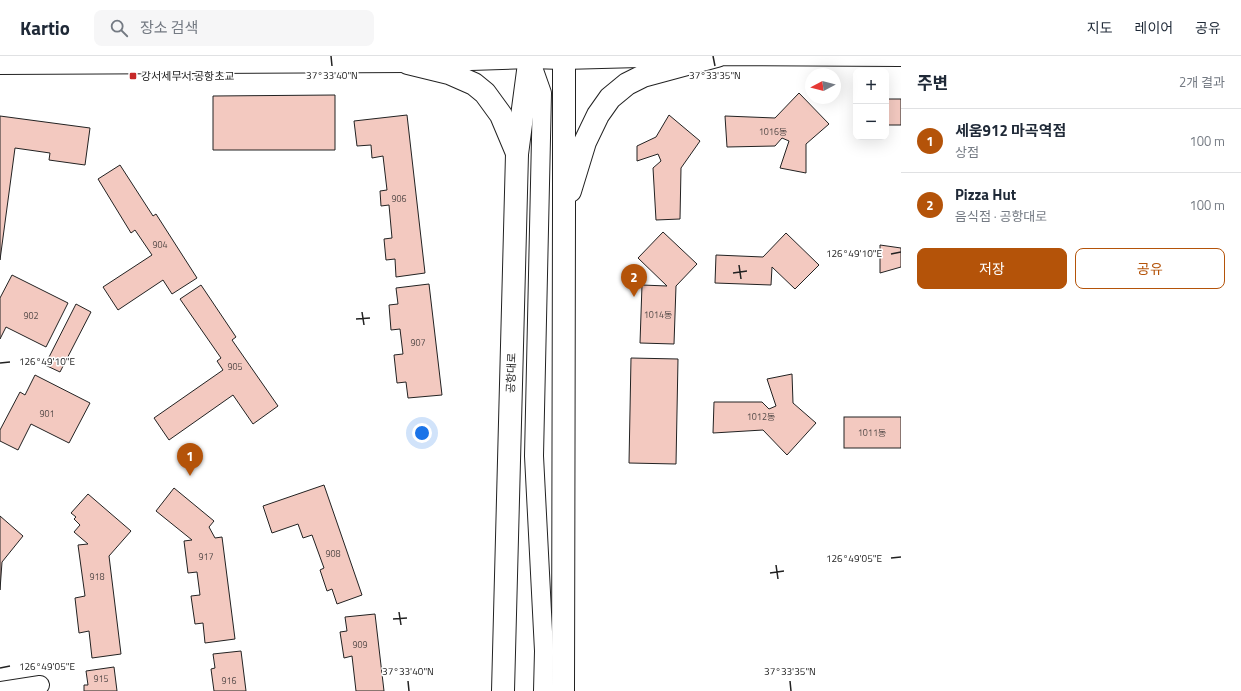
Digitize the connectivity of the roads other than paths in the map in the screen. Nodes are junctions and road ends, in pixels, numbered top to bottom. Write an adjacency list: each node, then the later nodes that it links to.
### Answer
1 (717, 56): 2 (street); 3 (street); 10 (main road)
2 (563, 57): 4 (street); 10 (main road)
3 (901, 57)
4 (530, 58): 7 (street); 9 (main road, 공항대로); 14 (street)
5 (202, 60): 6 (street); 8 (street)
6 (352, 60): 7 (street)
7 (416, 60): 9 (main road)
8 (0, 65)
9 (517, 154): 13 (main road, 공항대로)
10 (564, 211): 15 (main road)
11 (40, 685): 12 (street)
12 (0, 691)
13 (503, 691)
14 (543, 691)
15 (563, 691)

